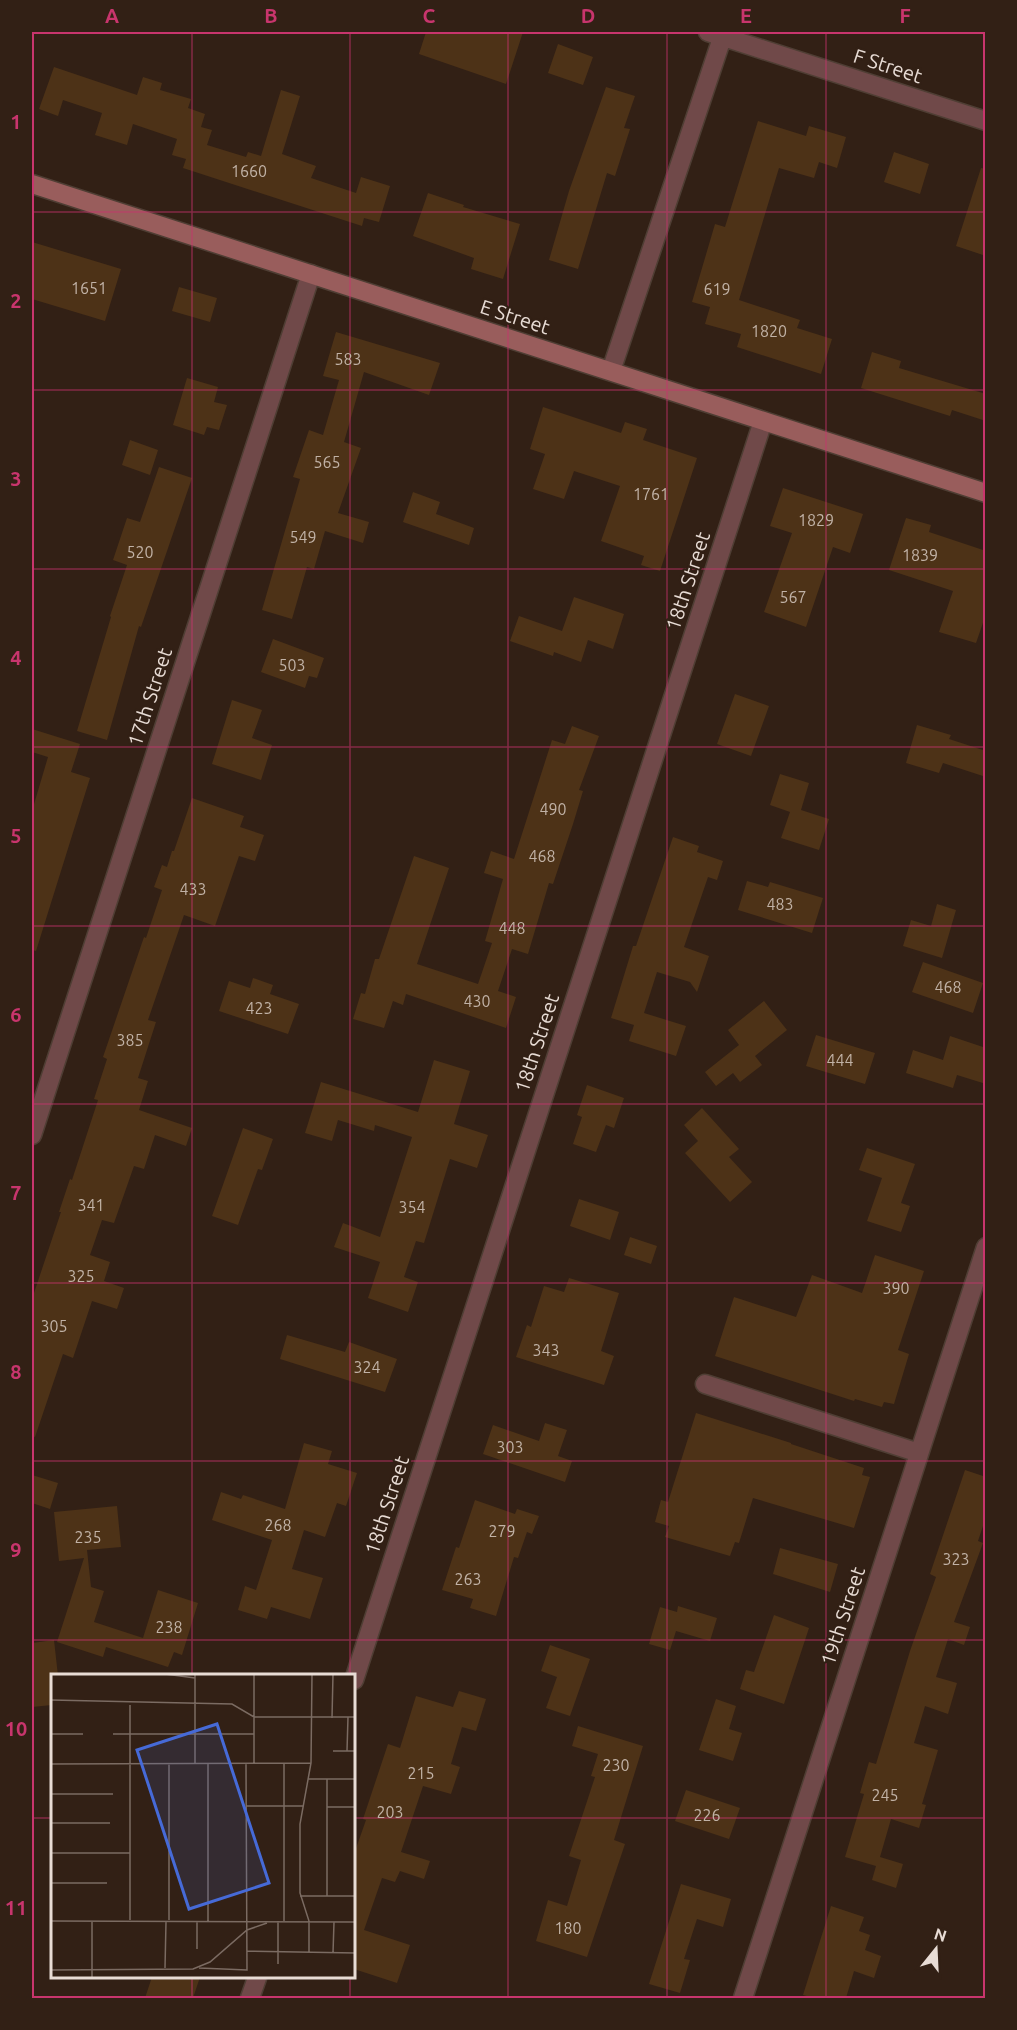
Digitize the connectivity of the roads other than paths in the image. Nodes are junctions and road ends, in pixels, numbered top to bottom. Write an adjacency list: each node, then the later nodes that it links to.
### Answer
1 (718, 33): 2 (street, F Street); 5 (street)
2 (986, 121)
3 (32, 184): 4 (street, E Street)
4 (311, 274): 5 (street, E Street); 8 (street, 17th Street)
5 (611, 371): 6 (street, E Street)
6 (763, 421): 7 (street, E Street); 12 (street, 18th Street)
7 (986, 493)
8 (32, 1135)
9 (986, 1247): 11 (street, 19th Street)
10 (705, 1384): 11 (street)
11 (919, 1453): 15 (street, 19th Street)
12 (356, 1674)
13 (256, 1979): 14 (street)
14 (250, 1998)
15 (743, 1998)

